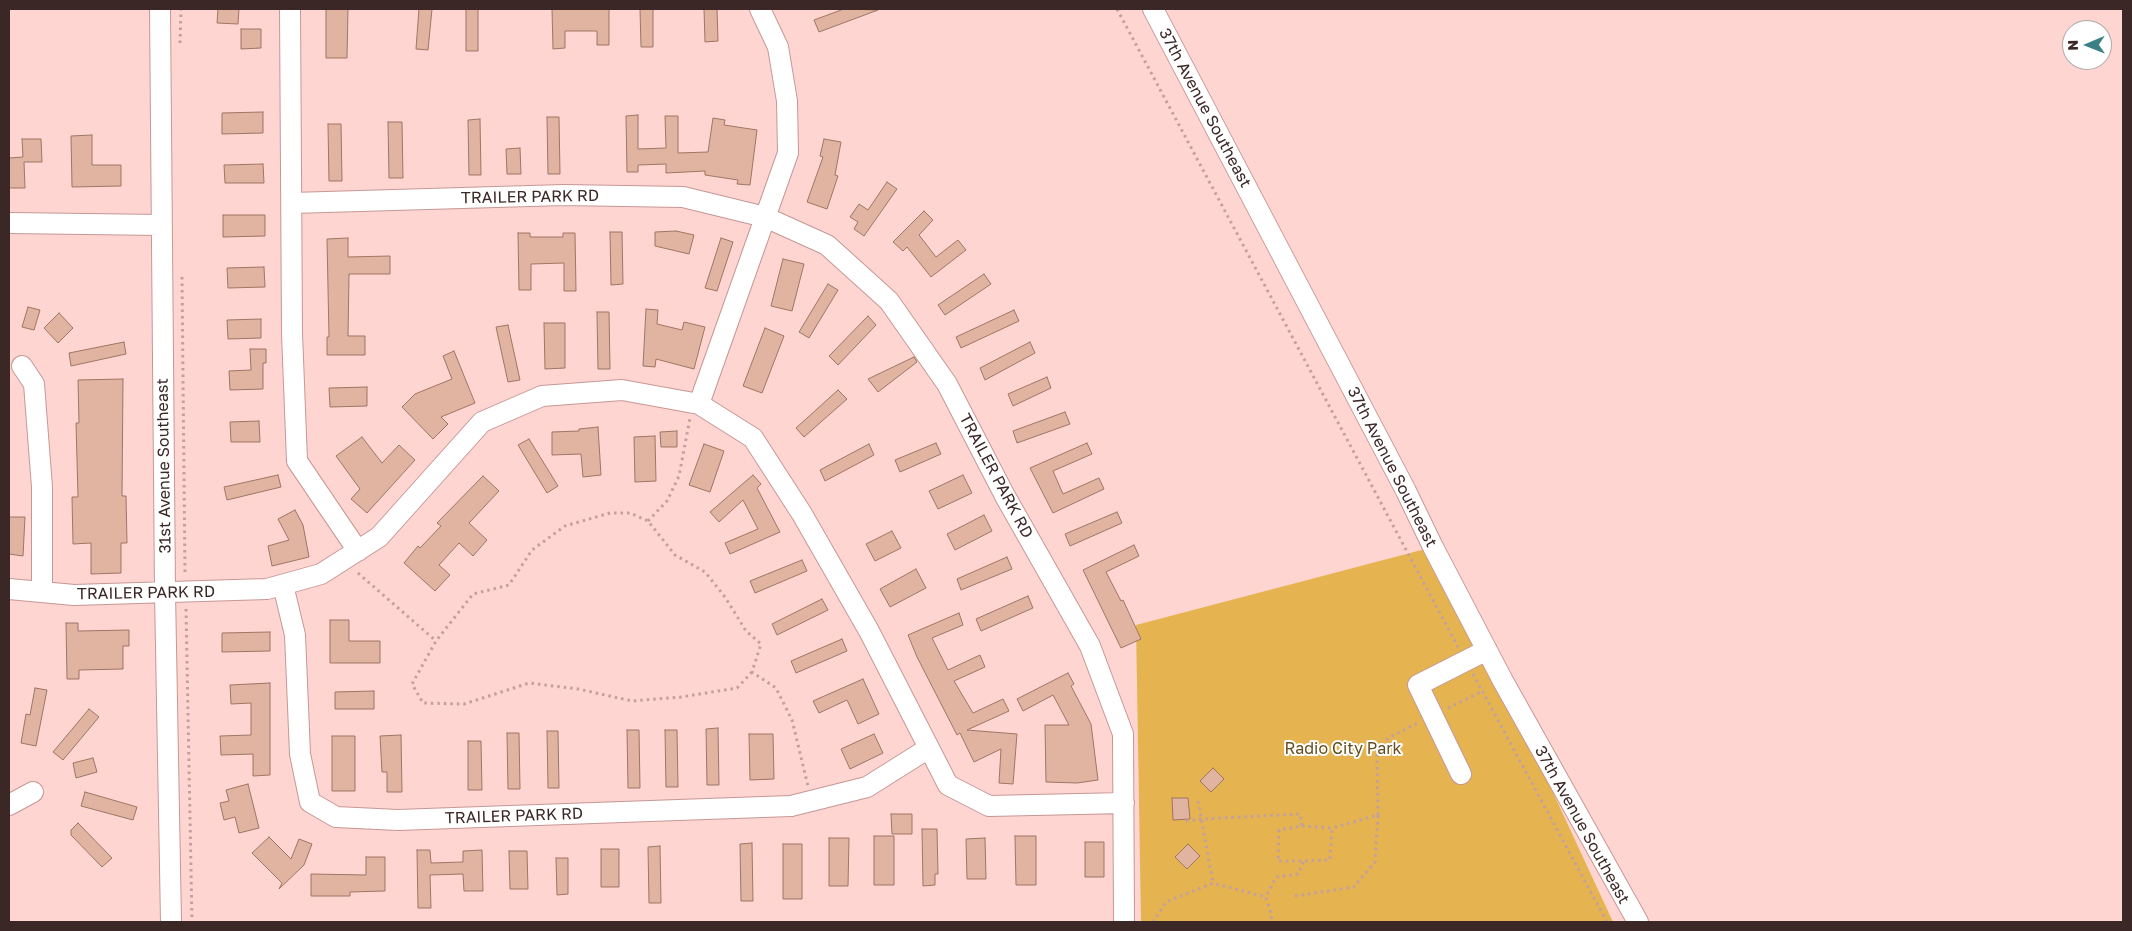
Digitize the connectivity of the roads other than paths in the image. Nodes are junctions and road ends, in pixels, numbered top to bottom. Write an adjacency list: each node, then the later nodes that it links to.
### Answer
1 (160, 9): 8 (street, 31st Avenue Southeast)
2 (290, 9): 5 (street)
3 (760, 9): 6 (street)
4 (1157, 11): 16 (street, 37th Avenue Southeast)
5 (292, 203): 6 (street, TRAILER PARK RD); 11 (street)
6 (765, 216): 10 (street); 20 (street, TRAILER PARK RD)
7 (9, 223): 8 (street)
8 (161, 225): 15 (street, 31st Avenue Southeast)
9 (22, 366): 14 (street)
10 (695, 410): 11 (street, TRAILER PARK RD); 17 (street, TRAILER PARK RD)
11 (358, 550): 12 (street, TRAILER PARK RD)
12 (283, 585): 15 (street, TRAILER PARK RD); 17 (street, TRAILER PARK RD)
13 (9, 589): 14 (street, TRAILER PARK RD)
14 (42, 592): 15 (street, TRAILER PARK RD)
15 (165, 592): 22 (street, 31st Avenue Southeast)
16 (1487, 650): 18 (street); 24 (street, 37th Avenue Southeast)
17 (929, 748): 20 (street, TRAILER PARK RD)
18 (1461, 774)
19 (33, 792): 21 (street)
20 (1124, 804): 23 (street, TRAILER PARK RD)
21 (9, 805)
22 (171, 922)
23 (1124, 922)
24 (1638, 922)

